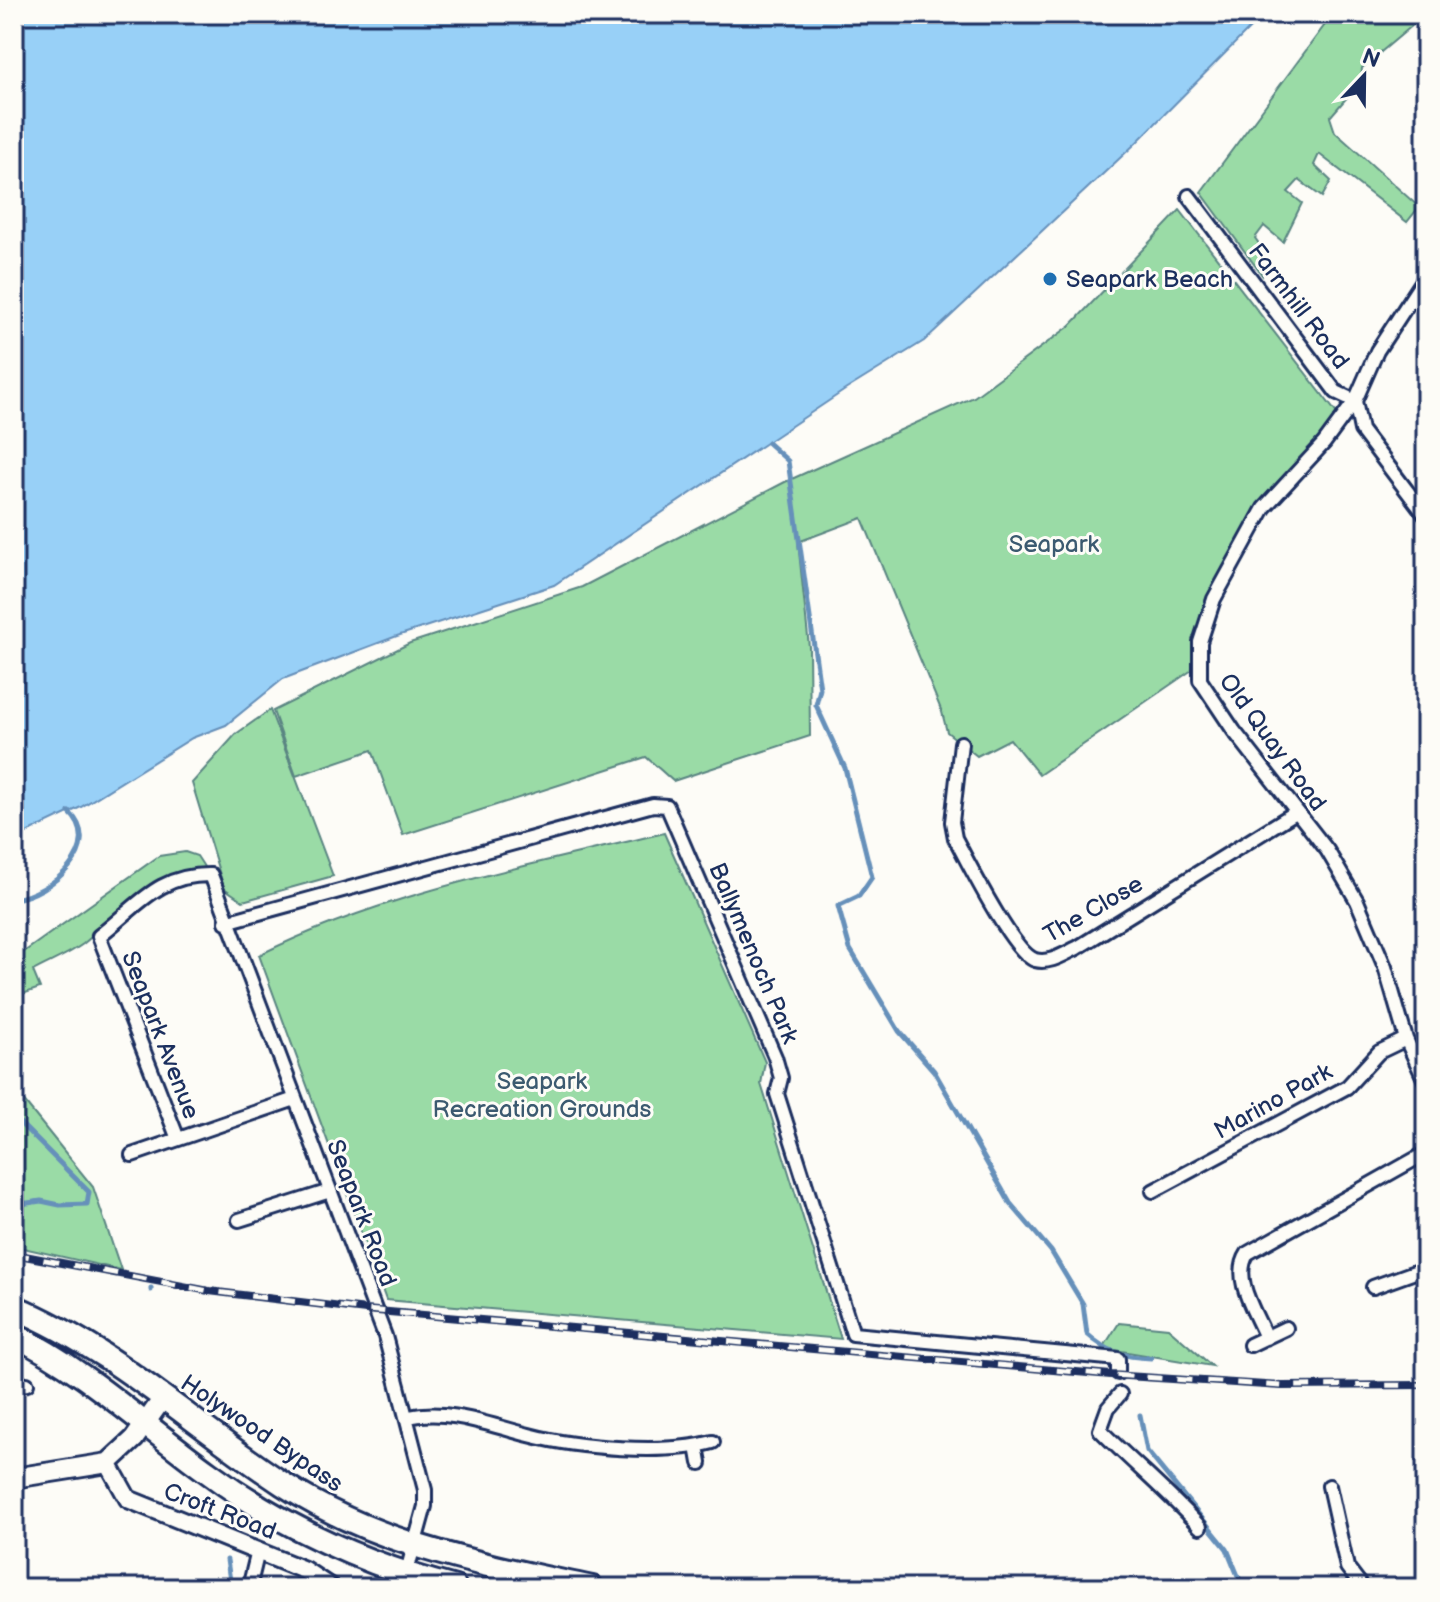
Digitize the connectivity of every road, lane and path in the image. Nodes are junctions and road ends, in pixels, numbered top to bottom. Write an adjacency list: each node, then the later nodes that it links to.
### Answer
1 (1189, 196): 3 (street, Farmhill Road)
2 (1426, 276): 3 (street, Old Quay Road)
3 (1355, 401): 4 (street, Farmhill Road); 6 (street, Old Quay Road)
4 (1426, 516)
5 (961, 743): 6 (street, The Close)
6 (1296, 812): 9 (street, Old Quay Road)
7 (211, 875): 8 (street, Seapark Road); 12 (street, Seapark Avenue)
8 (226, 922): 11 (street, Seapark Road); 25 (street, Ballymenoch Park)
9 (1406, 1039): 10 (street, Old Quay Road); 16 (street, Marino Park)
10 (1426, 1083)
11 (295, 1099): 12 (street); 15 (street, Seapark Road)
12 (178, 1139): 14 (street)
13 (1426, 1153): 23 (street)
14 (132, 1155)
15 (330, 1191): 17 (street); 28 (street, Seapark Road)
16 (1153, 1191)
17 (239, 1220)
18 (1426, 1268): 19 (street)
19 (1373, 1287)
20 (14, 1307): 27 (highway, Holywood Bypass)
21 (1286, 1328): 23 (street)
22 (14, 1335): 29 (highway)
23 (1266, 1338): 24 (street)
24 (1250, 1345)
25 (1118, 1373)
26 (1120, 1394): 36 (street)
27 (163, 1398): 29 (main road); 37 (highway, Holywood Bypass)
28 (408, 1417): 31 (street); 37 (street, Seapark Road)
29 (144, 1424): 32 (main road); 39 (highway)
30 (713, 1442): 31 (street)
31 (697, 1446): 33 (street)
32 (108, 1463): 34 (main road); 38 (street, Croft Road)
33 (700, 1463)
34 (14, 1478)
35 (1329, 1486): 44 (street)
36 (1200, 1527)
37 (414, 1547): 39 (street, Seapark Road); 43 (highway, Holywood Bypass)
38 (258, 1551): 40 (street); 41 (street, Croft Road)
39 (406, 1575): 42 (highway)
40 (249, 1588)
41 (331, 1588)
42 (455, 1588)
43 (592, 1588)
44 (1363, 1588)

